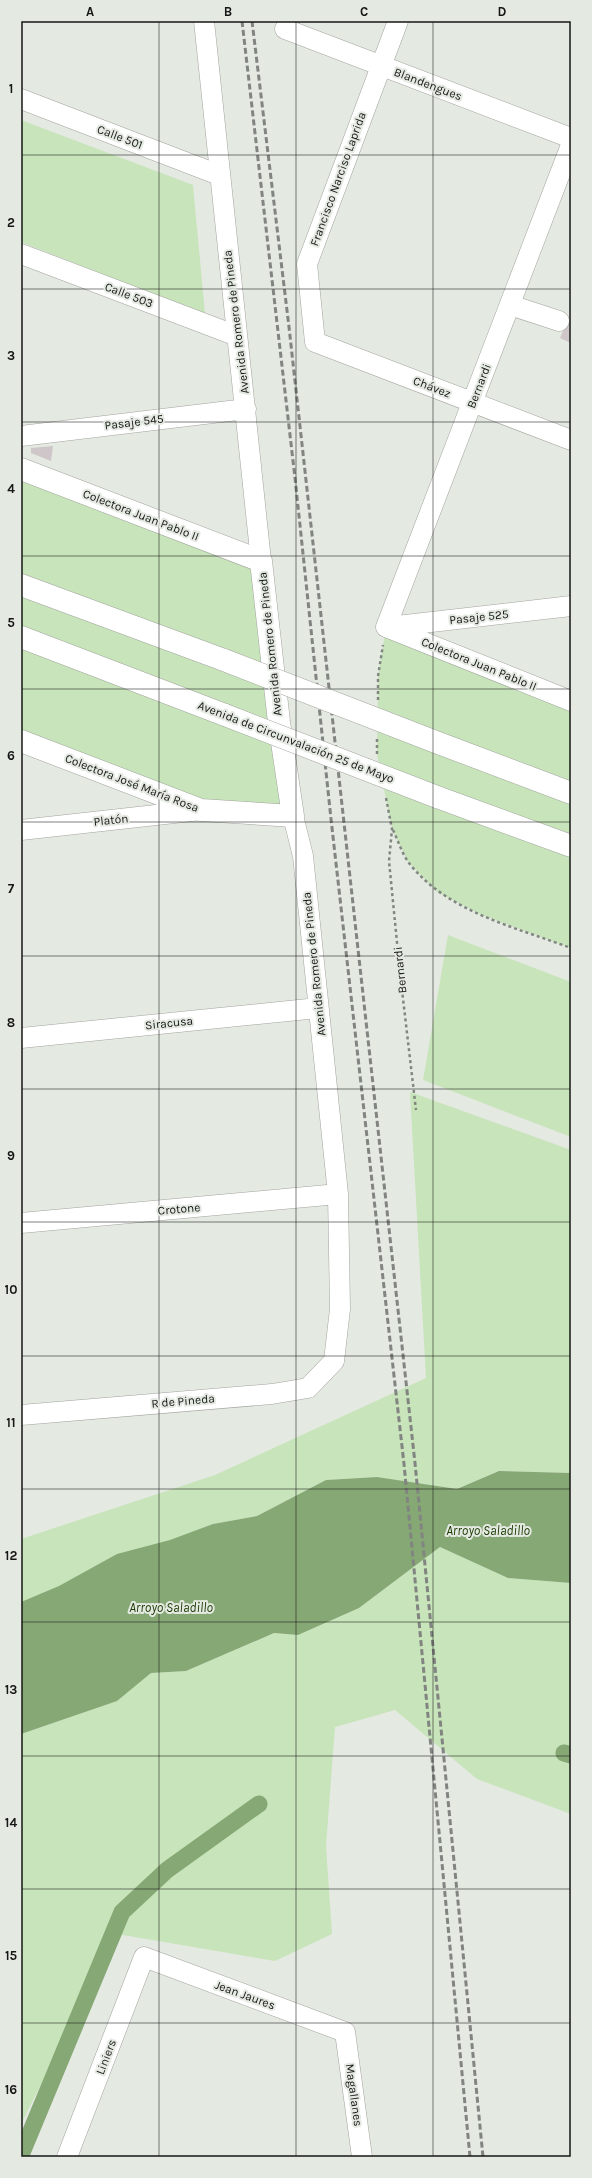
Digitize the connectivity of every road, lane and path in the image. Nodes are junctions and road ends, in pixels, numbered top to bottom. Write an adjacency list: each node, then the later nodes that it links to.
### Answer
1 (204, 21): 8 (street, Avenida Romero de Pineda)
2 (398, 21): 4 (street, Francisco Narciso Laprida)
3 (285, 29): 4 (street, Blandengues)
4 (380, 66): 6 (street, Blandengues); 13 (street, Francisco Narciso Laprida)
5 (21, 99): 8 (street, Calle 501)
6 (571, 138)
7 (571, 145): 10 (street, Bernardi)
8 (219, 175): 12 (street, Avenida Romero de Pineda)
9 (21, 254): 12 (street, Calle 503)
10 (510, 305): 11 (street); 14 (street, Bernardi)
11 (559, 321)
12 (237, 336): 15 (street, Avenida Romero de Pineda)
13 (315, 342): 14 (street, Chávez)
14 (472, 402): 17 (street, Chávez); 22 (street, Bernardi)
15 (246, 409): 16 (street, Pasaje 545); 19 (street, Avenida Romero de Pineda)
16 (21, 436)
17 (571, 440)
18 (21, 469): 19 (main road, Colectora Juan Pablo II)
19 (261, 561): 28 (main road, Avenida Romero de Pineda)
20 (21, 585): 26 (main road, bridge)
21 (571, 606): 22 (street, Pasaje 525)
22 (386, 627): 24 (street, Colectora Juan Pablo II)
23 (21, 637): 30 (main road, Avenida de Circunvalación 25 de Mayo, bridge)
24 (571, 701)
25 (21, 741): 27 (main road, Colectora José María Rosa)
26 (571, 793)
27 (201, 810): 28 (main road, Colectora José María Rosa); 29 (street, Platón)
28 (293, 816): 32 (street, Avenida Romero de Pineda)
29 (21, 830)
30 (571, 846)
31 (571, 948): 34 (path, Bernardi)
32 (318, 1008): 33 (street, Siracusa); 35 (street, Avenida Romero de Pineda)
33 (21, 1038)
34 (416, 1110)
35 (338, 1194): 36 (street, Crotone); 37 (street, Avenida Romero de Pineda)
36 (21, 1223)
37 (334, 1361): 38 (street, R de Pineda)
38 (21, 1415)
39 (144, 1957): 40 (street, Jean Jaures); 41 (street, Liniers)
40 (345, 2032): 42 (street, Magallanes)
41 (67, 2157)
42 (362, 2157)

